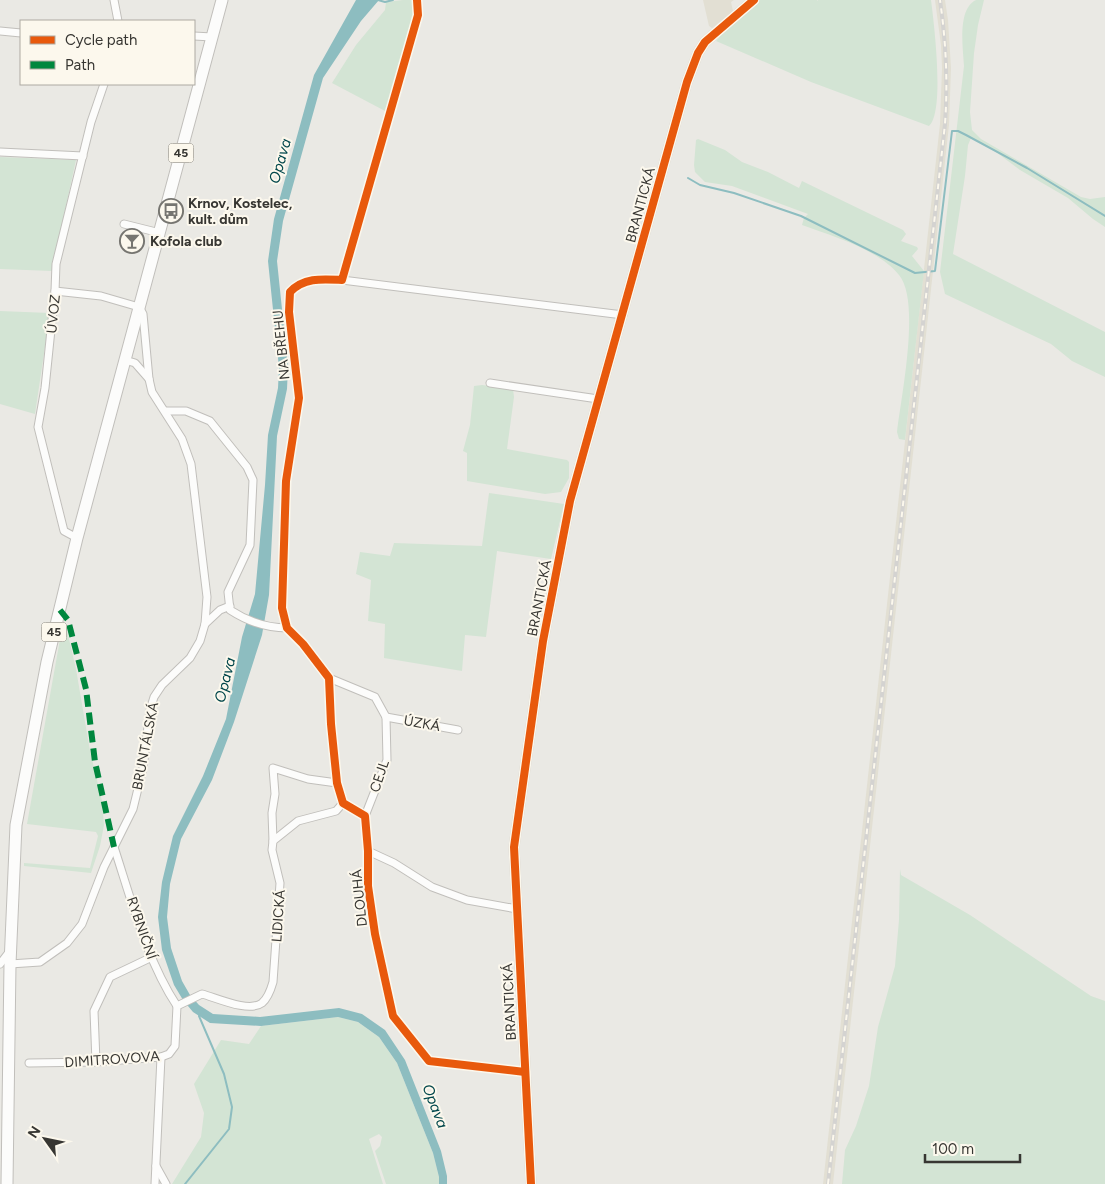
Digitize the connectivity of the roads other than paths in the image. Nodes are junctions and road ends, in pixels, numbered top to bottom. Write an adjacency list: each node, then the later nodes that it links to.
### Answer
1 (114, 0): 5 (street)
2 (222, 0): 9 (main road, BRUNTÁLSKÁ / 45)
3 (417, 0): 15 (street)
4 (754, 0): 18 (street, BRANTICKÁ)
5 (118, 20)
6 (0, 31): 7 (street)
7 (20, 33)
8 (195, 36): 9 (street)
9 (212, 37): 14 (main road, BRUNTÁLSKÁ / 45)
10 (104, 85): 12 (street, ÚVOZ)
11 (0, 152): 12 (street)
12 (82, 156): 16 (street, ÚVOZ)
13 (124, 224): 14 (street)
14 (160, 233): 17 (main road, BRUNTÁLSKÁ / 45)
15 (342, 280): 18 (street); 27 (street, NA BŘEHU)
16 (55, 292): 17 (street); 24 (street, ÚVOZ)
17 (139, 307): 19 (main road, BRUNTÁLSKÁ / 45); 20 (street, BRUNTÁLSKÁ)
18 (623, 315): 22 (street, BRANTICKÁ)
19 (125, 360): 20 (street, BRUNTÁLSKÁ); 24 (main road, BRUNTÁLSKÁ / 45)
20 (149, 379): 23 (street, BRUNTÁLSKÁ)
21 (490, 383): 22 (street)
22 (598, 399): 37 (street, BRANTICKÁ)
23 (165, 410): 25 (street); 26 (street, BRUNTÁLSKÁ)
24 (77, 538): 39 (main road, BRUNTÁLSKÁ / 45)
25 (230, 606): 26 (street); 27 (street)
26 (205, 624): 35 (street, BRUNTÁLSKÁ)
27 (287, 628): 28 (street)
28 (329, 678): 29 (street); 31 (street)
29 (386, 717): 30 (street, ÚZKÁ); 33 (street, CEJL)
30 (458, 730)
31 (337, 783): 32 (street); 34 (street)
32 (343, 803): 33 (street); 34 (street)
33 (364, 816): 36 (street, DLOUHÁ)
34 (274, 841): 40 (street, LIDICKÁ)
35 (114, 847): 38 (street, RYBNIČNÍ); 39 (street, BRUNTÁLSKÁ)
36 (368, 851): 37 (street); 44 (street, DLOUHÁ)
37 (517, 909): 44 (street, BRANTICKÁ)
38 (152, 957): 40 (street, RYBNIČNÍ); 42 (street)
39 (5, 964): 46 (main road, BRUNTÁLSKÁ / 45)
40 (179, 1005): 41 (street, DIMITROVOVA)
41 (161, 1057): 42 (street, DIMITROVOVA); 45 (street)
42 (96, 1062): 43 (street, DIMITROVOVA)
43 (29, 1063)
44 (525, 1072): 49 (street, BRANTICKÁ)
45 (156, 1166): 47 (street); 48 (street)
46 (8, 1184)
47 (155, 1184)
48 (166, 1184)
49 (531, 1184)

